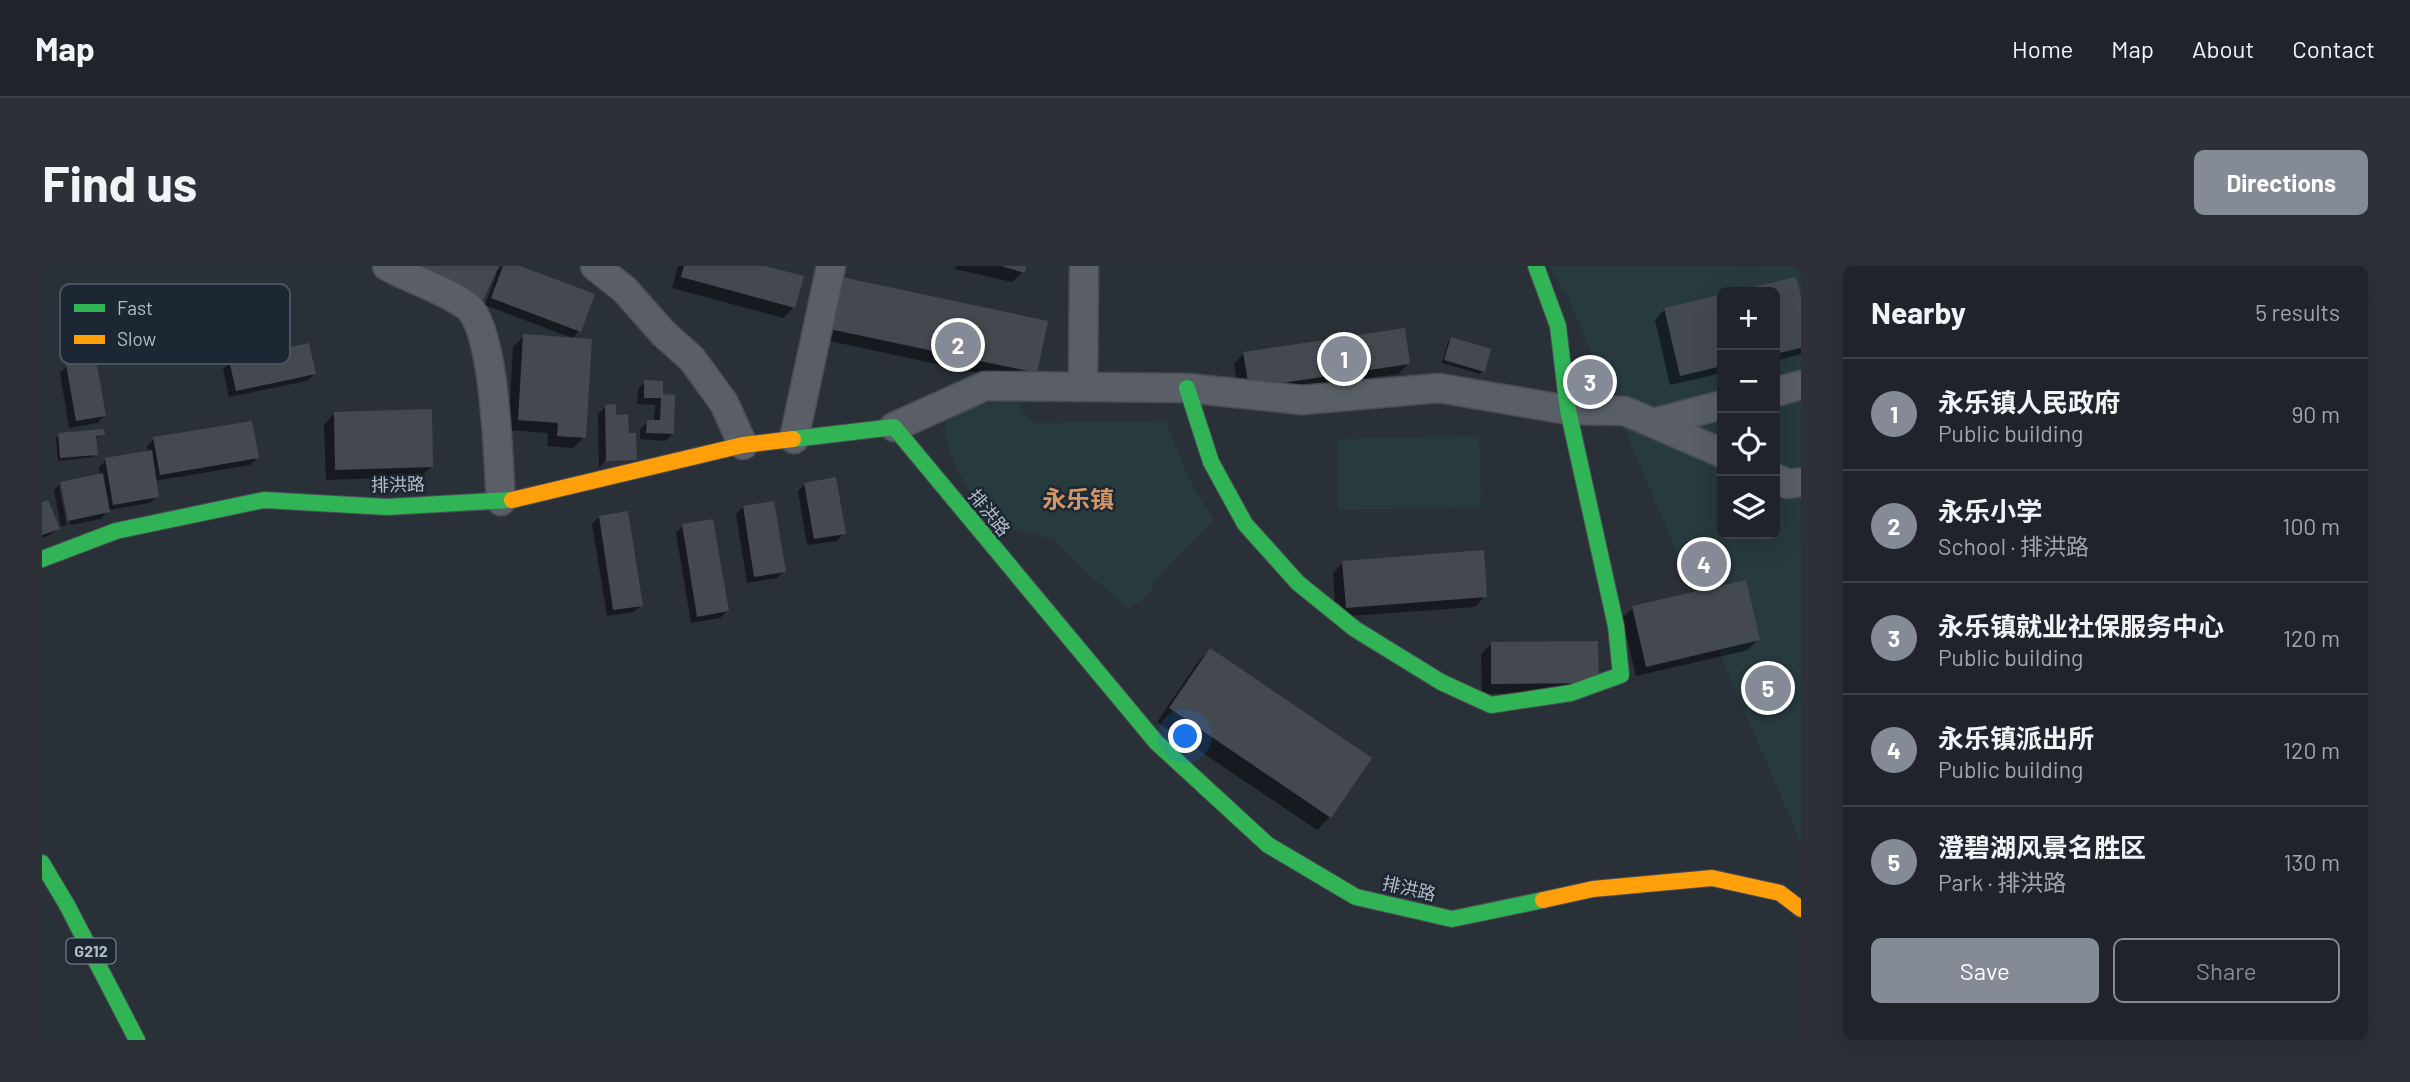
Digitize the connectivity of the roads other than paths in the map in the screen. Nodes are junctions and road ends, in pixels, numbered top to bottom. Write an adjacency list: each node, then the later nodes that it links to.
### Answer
1 (387, 266): 19 (street)
2 (595, 266): 15 (street)
3 (831, 266): 14 (street)
4 (1084, 266): 7 (street)
5 (1536, 266): 11 (main road)
6 (1801, 385): 9 (street)
7 (1083, 387): 8 (street); 13 (street)
8 (1187, 388): 11 (street); 11 (main road)
9 (1780, 391)
10 (1717, 406): 12 (street)
11 (1568, 410): 12 (street)
12 (1653, 424): 16 (street)
13 (894, 427): 14 (main road, 排洪路); 22 (main road, 排洪路)
14 (794, 439): 15 (main road, 排洪路)
15 (743, 445): 19 (main road, 排洪路)
16 (1717, 451)
17 (1780, 480): 18 (street)
18 (1801, 482)
19 (501, 501): 20 (main road, 排洪路)
20 (42, 559)
21 (42, 863): 23 (main road, G212)
22 (1801, 908)
23 (137, 1040)

